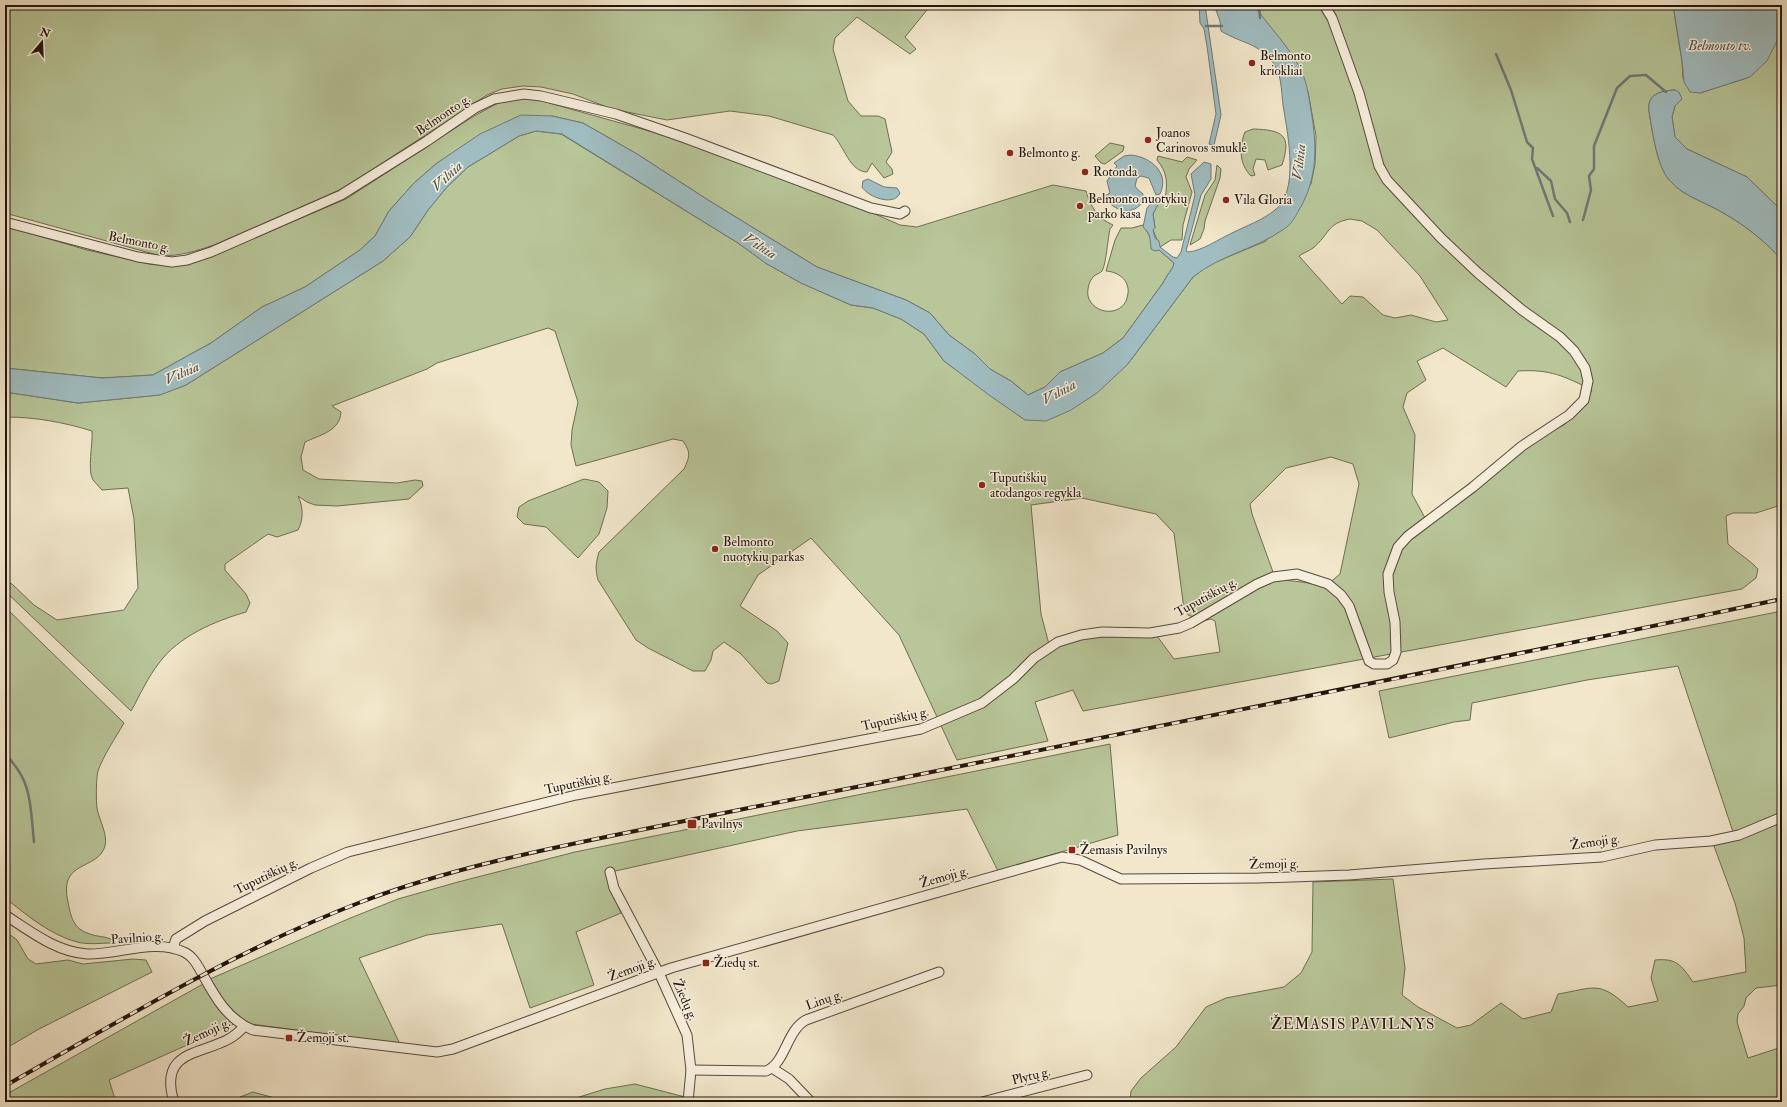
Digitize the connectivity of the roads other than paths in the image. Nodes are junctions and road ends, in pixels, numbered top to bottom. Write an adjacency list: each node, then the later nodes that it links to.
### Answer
1 (1324, 5): 7 (street, Tuputiškių g.)
2 (905, 211): 3 (street, Belmonto g.)
3 (5, 222)
4 (1782, 818): 9 (street, Žemoji g.)
5 (610, 872): 9 (street, Žiedų g.)
6 (5, 915): 7 (street, Pavilnio g.)
7 (173, 948): 10 (street, Pavilnio g.)
8 (939, 972): 11 (street, Linų g.)
9 (660, 973): 10 (street, Žemoji g.); 12 (street, Žiedų g.)
10 (244, 1026): 14 (street, Žemoji g.)
11 (772, 1068): 12 (street); 16 (street)
12 (691, 1070): 15 (street, Žiedų g.)
13 (1087, 1075): 17 (street, Plytų g.)
14 (174, 1102)
15 (688, 1102)
16 (811, 1102)
17 (982, 1102)

